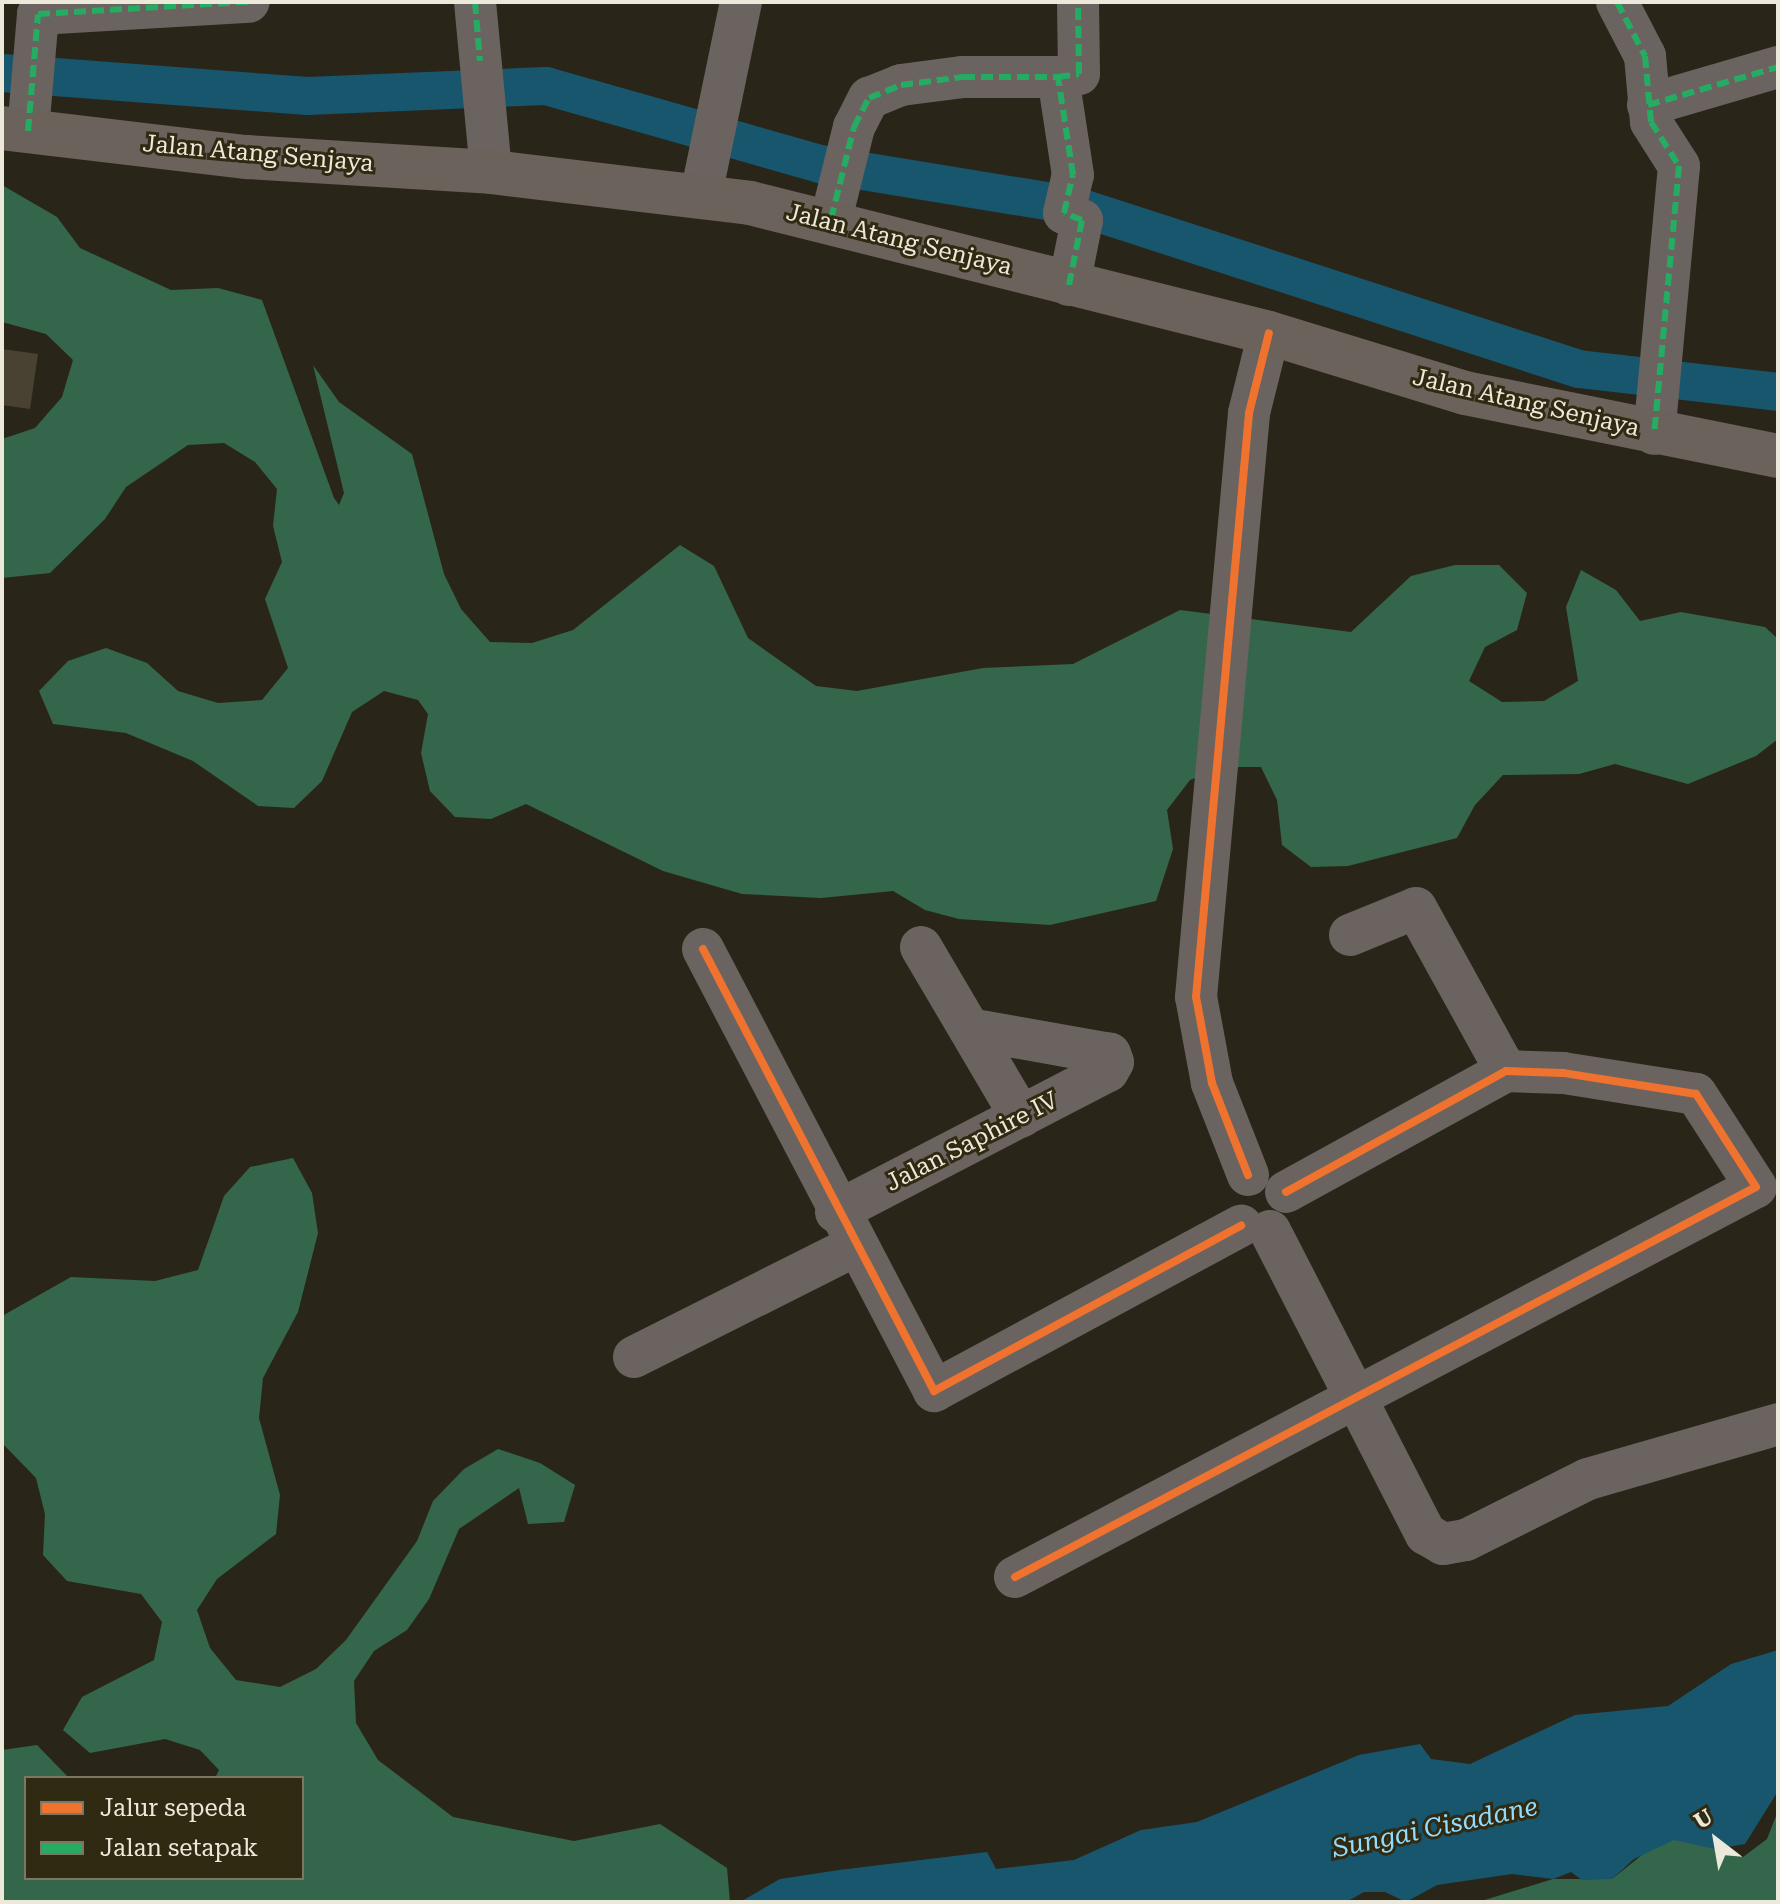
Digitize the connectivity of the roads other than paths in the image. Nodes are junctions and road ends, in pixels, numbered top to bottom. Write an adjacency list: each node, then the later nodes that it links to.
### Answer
1 (249, 2): 9 (street)
2 (475, 2): 10 (street)
3 (741, 2): 11 (street)
4 (1078, 2): 7 (street)
5 (1617, 2): 8 (street)
6 (1778, 67): 8 (street)
7 (1058, 77): 12 (street); 13 (street)
8 (1648, 105): 15 (street)
9 (19, 125): 10 (main road, Jalan Atang Senjaya)
10 (490, 156): 11 (main road, Jalan Atang Senjaya)
11 (701, 195): 12 (main road, Jalan Atang Senjaya)
12 (836, 204): 13 (main road, Jalan Atang Senjaya)
13 (1069, 285): 14 (main road, Jalan Atang Senjaya)
14 (1269, 333): 15 (main road, Jalan Atang Senjaya); 23 (street)
15 (1655, 423): 16 (main road, Jalan Atang Senjaya)
16 (1778, 456)
17 (1350, 935): 21 (street)
18 (921, 947): 20 (street)
19 (703, 949): 27 (street)
20 (970, 1029): 22 (street); 22 (street, Jalan Saphire IV)
21 (1506, 1071): 24 (street); 25 (street)
22 (1021, 1117): 27 (street, Jalan Saphire IV)
23 (1248, 1175): 25 (street); 26 (street)
24 (1767, 1181): 29 (street)
25 (1286, 1192): 26 (street)
26 (1256, 1228): 27 (street); 29 (street)
27 (846, 1229): 28 (street, Jalan Saphire IV)
28 (634, 1357)
29 (1355, 1398): 30 (street); 31 (street)
30 (1778, 1424)
31 (1015, 1577)

